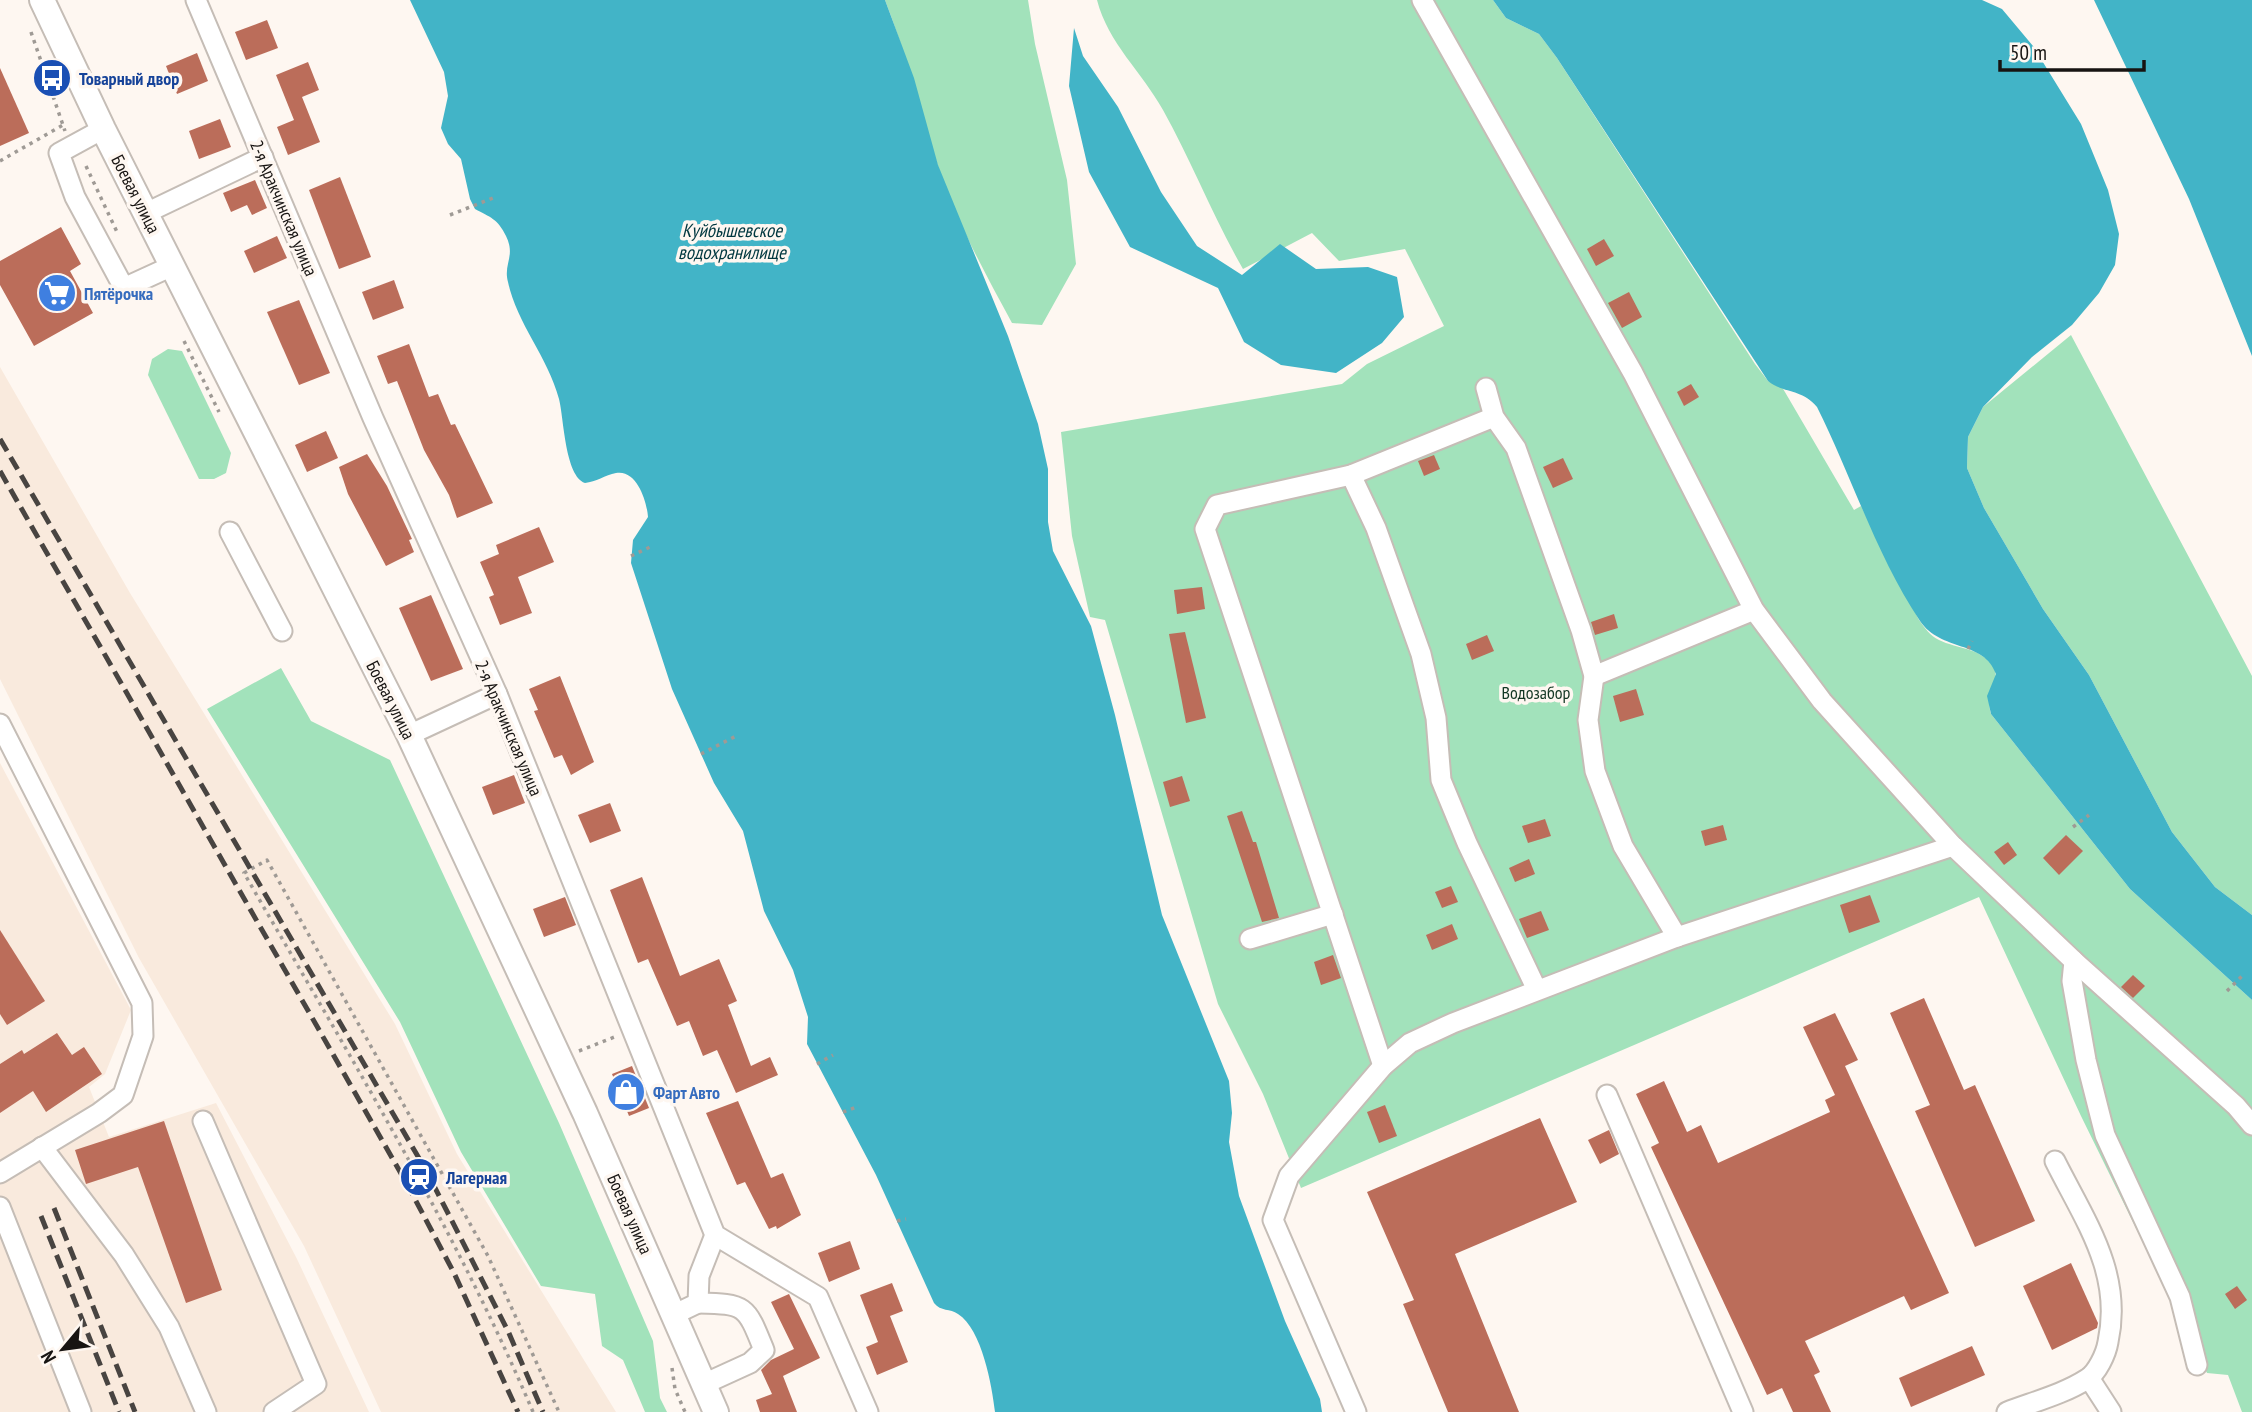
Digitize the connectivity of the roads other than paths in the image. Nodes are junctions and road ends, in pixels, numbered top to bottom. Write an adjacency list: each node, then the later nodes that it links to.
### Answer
1 (42, 0): 4 (main road, Боевая улица)
2 (196, 0): 5 (street, 2-я Аракчинская улица)
3 (1422, 0): 12 (street)
4 (103, 129): 6 (main road, Боевая улица); 7 (street)
5 (263, 157): 6 (street); 15 (street, 2-я Аракчинская улица)
6 (146, 213): 7 (main road, Боевая улица)
7 (172, 266): 17 (main road, Боевая улица)
8 (1486, 388): 9 (street)
9 (1494, 416): 10 (street); 14 (street)
10 (1351, 475): 19 (street); 23 (street)
11 (230, 532): 13 (street)
12 (1754, 610): 14 (street); 18 (street)
13 (282, 631)
14 (1594, 676): 20 (street)
15 (496, 694): 17 (street); 32 (street, 2-я Аракчинская улица)
16 (0, 724): 28 (street)
17 (410, 735): 34 (main road, Боевая улица)
18 (1953, 846): 20 (street); 22 (street)
19 (1332, 914): 21 (street); 24 (street)
20 (1676, 937): 23 (street)
21 (1250, 939)
22 (2074, 961): 27 (street); 35 (street)
23 (1537, 990): 24 (street)
24 (1383, 1066): 43 (street)
25 (1607, 1095): 44 (street)
26 (203, 1121): 40 (street)
27 (2252, 1125)
28 (41, 1147): 30 (street); 39 (street)
29 (2055, 1161): 36 (street)
30 (0, 1173)
31 (0, 1207): 38 (street)
32 (715, 1236): 33 (street); 42 (street)
33 (698, 1303): 34 (street); 37 (street)
34 (673, 1315): 37 (main road, Боевая улица)
35 (2197, 1366)
36 (2089, 1378): 45 (street); 46 (street)
37 (704, 1384): 41 (main road, Боевая улица)
38 (81, 1412)
39 (206, 1412)
40 (274, 1412)
41 (716, 1412)
42 (868, 1412)
43 (1356, 1412)
44 (1742, 1412)
45 (2007, 1412)
46 (2111, 1412)

